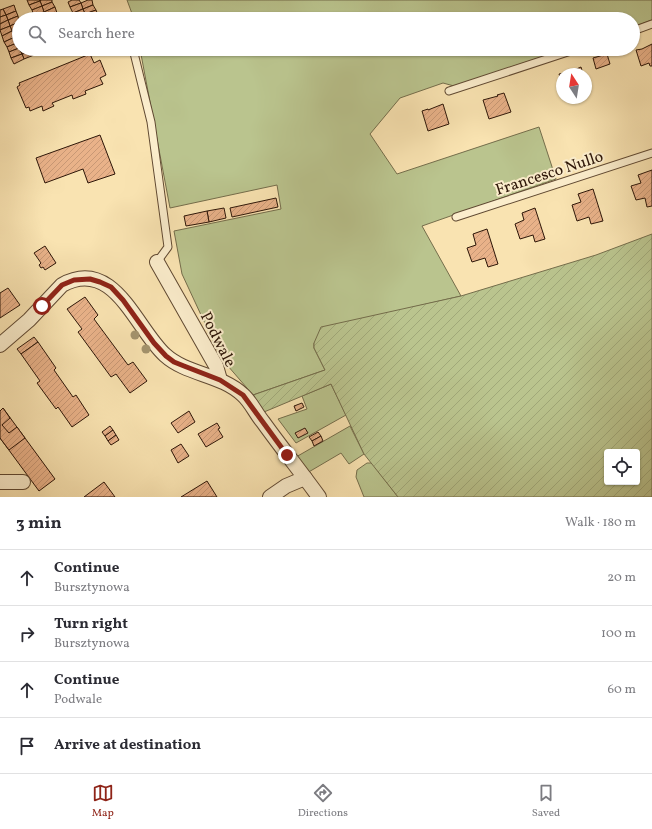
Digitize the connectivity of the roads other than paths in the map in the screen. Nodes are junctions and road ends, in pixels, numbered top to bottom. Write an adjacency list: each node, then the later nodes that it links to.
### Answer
1 (652, 24): 2 (lane)
2 (640, 28)
3 (135, 56): 8 (lane)
4 (556, 56): 5 (lane)
5 (449, 91)
6 (652, 153): 7 (lane, Francesco Nullo)
7 (456, 217)
8 (157, 262): 10 (street, Podwale)
9 (0, 346): 10 (street)
10 (220, 380): 11 (street, Podwale)
11 (305, 478): 14 (street); 15 (street, Podwale)
12 (0, 482): 13 (street)
13 (22, 482)
14 (270, 497)
15 (319, 497)

